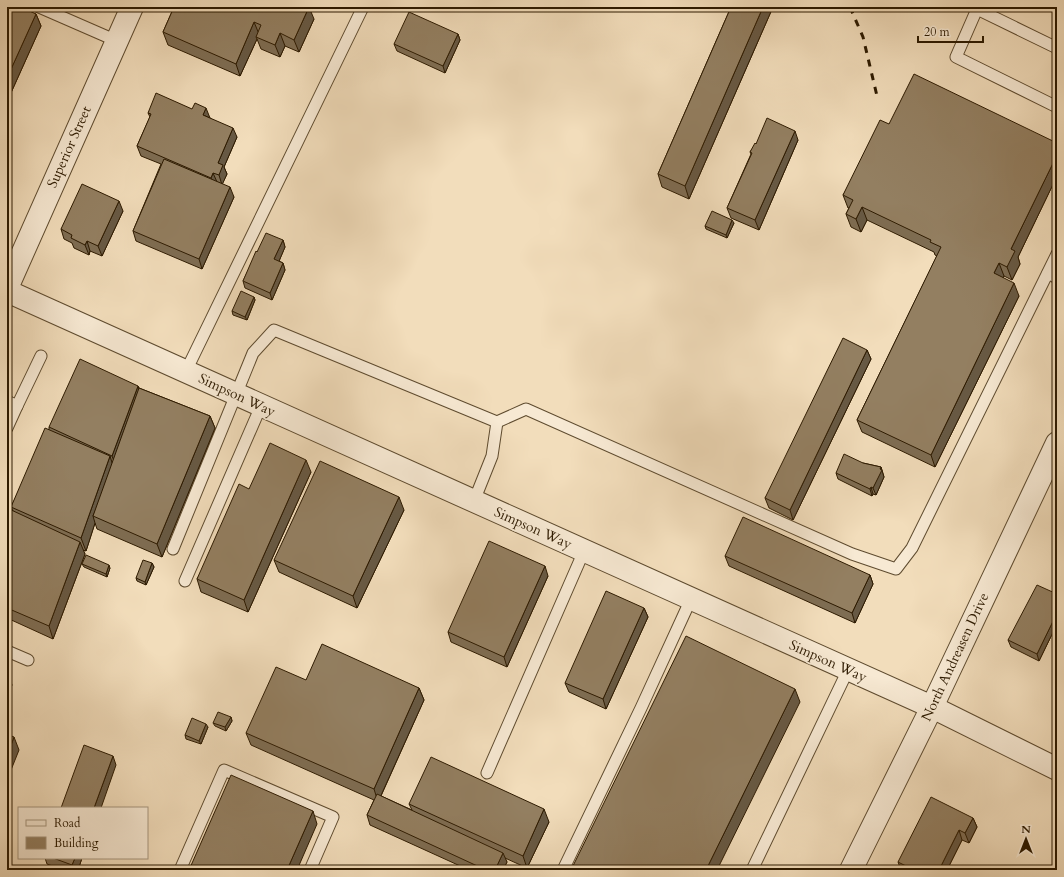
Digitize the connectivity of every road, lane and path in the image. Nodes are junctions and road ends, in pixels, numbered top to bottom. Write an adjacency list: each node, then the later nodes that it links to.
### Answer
1 (39, 7): 4 (lane)
2 (132, 7): 4 (street, Superior Street)
3 (363, 7): 11 (lane)
4 (117, 41): 9 (street, Superior Street)
5 (1057, 48): 6 (lane)
6 (1057, 107)
7 (1057, 254): 8 (lane)
8 (1052, 276): 15 (lane)
9 (7, 289): 11 (street, Simpson Way)
10 (40, 356): 13 (lane)
11 (186, 371): 12 (street, Simpson Way)
12 (237, 394): 14 (street, Simpson Way); 15 (lane); 19 (lane)
13 (12, 403): 16 (lane)
14 (260, 406): 18 (street, Simpson Way); 21 (lane)
15 (497, 422): 18 (lane)
16 (7, 428)
17 (1057, 443): 26 (street, North Andreasen Drive)
18 (474, 501): 20 (street, Simpson Way)
19 (173, 549)
20 (584, 550): 22 (street, Simpson Way); 28 (lane)
21 (185, 581)
22 (691, 599): 25 (street, Simpson Way); 31 (lane)
23 (7, 650): 24 (lane)
24 (28, 660)
25 (848, 670): 26 (street, Simpson Way); 32 (lane)
26 (932, 707): 27 (street, Simpson Way); 33 (street, North Andreasen Drive)
27 (1057, 769)
28 (487, 773)
29 (180, 870): 30 (lane)
30 (310, 870)
31 (563, 870)
32 (752, 870)
33 (851, 870)

